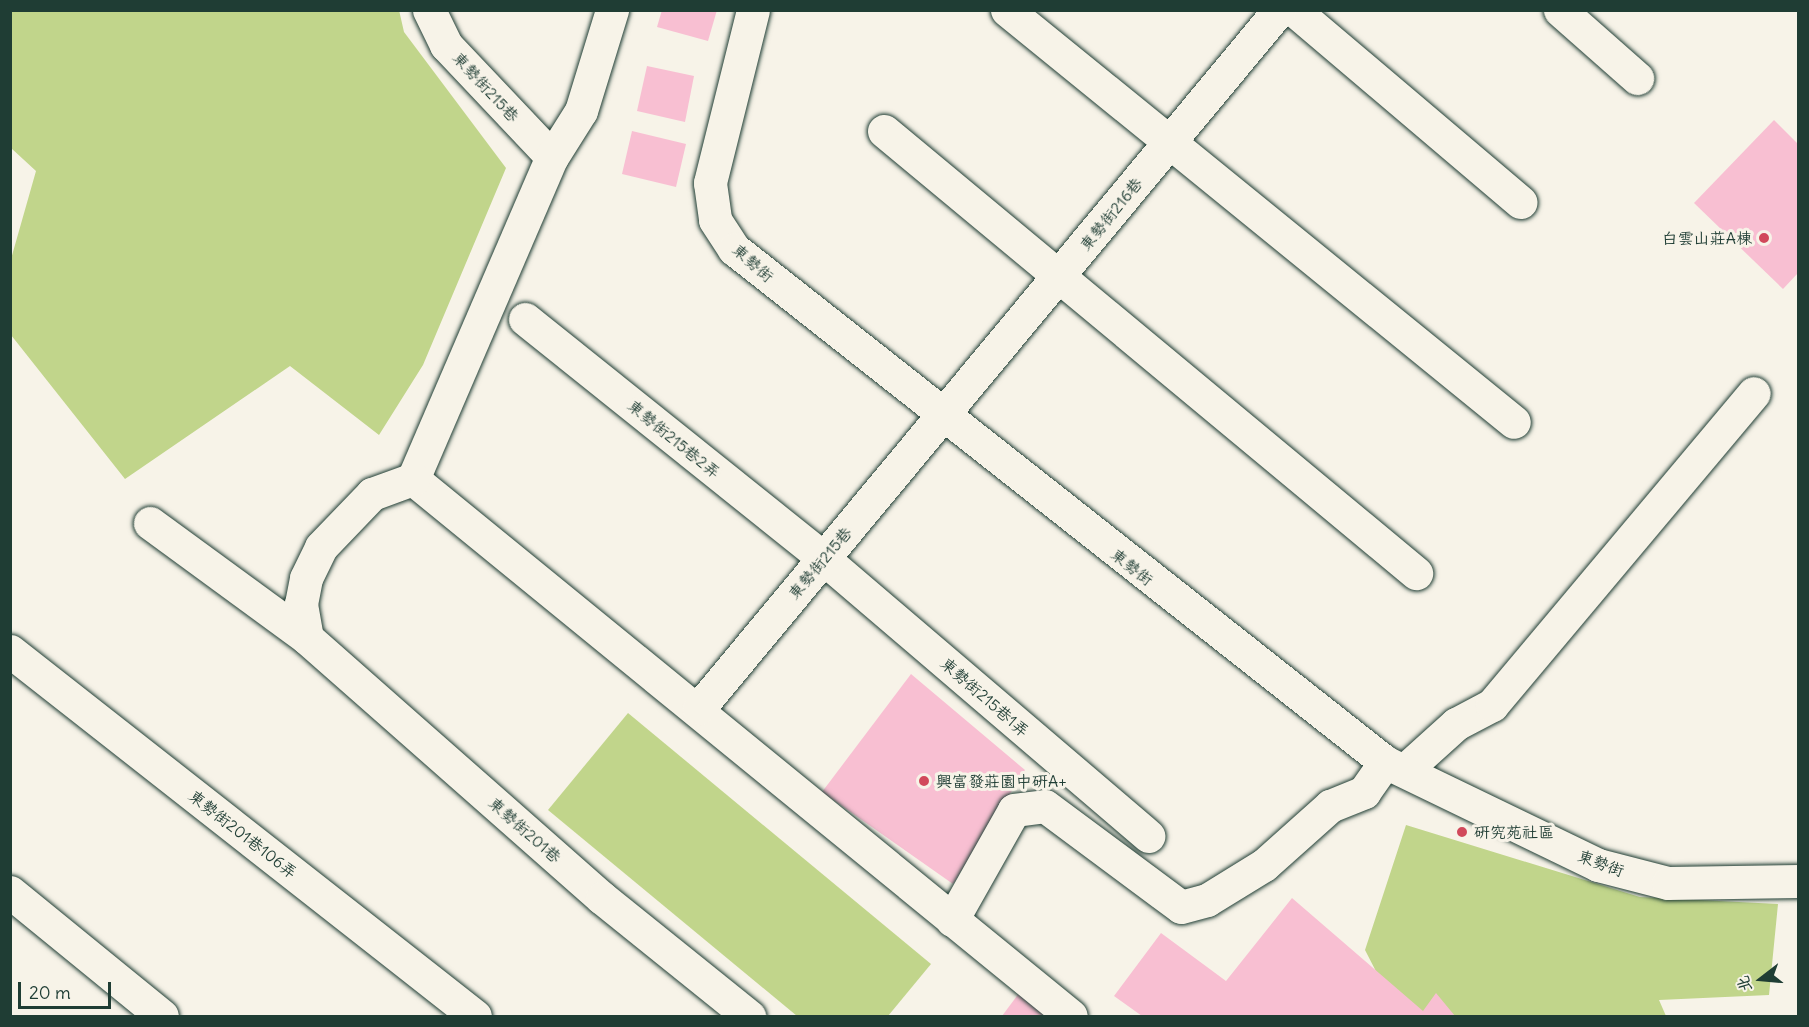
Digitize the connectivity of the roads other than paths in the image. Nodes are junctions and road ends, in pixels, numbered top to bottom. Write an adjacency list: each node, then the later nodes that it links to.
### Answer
1 (429, 10): 11 (street, 東勢街215巷)
2 (612, 10): 11 (street)
3 (753, 10): 16 (street, 東勢街)
4 (1008, 10): 10 (street)
5 (1279, 10): 10 (street, 東勢街216巷)
6 (1294, 10): 12 (street)
7 (1560, 10): 8 (street)
8 (1637, 78)
9 (884, 131): 13 (street)
10 (1170, 143): 13 (street, 東勢街216巷); 17 (street)
11 (552, 158): 18 (street)
12 (1520, 202)
13 (1060, 277): 16 (street, 東勢街216巷); 21 (street)
14 (525, 319): 20 (street, 東勢街215巷2弄)
15 (1754, 393): 25 (street)
16 (943, 418): 20 (street, 東勢街215巷); 25 (street, 東勢街)
17 (1514, 422)
18 (413, 479): 22 (street); 24 (street)
19 (150, 523): 22 (street, 東勢街201巷)
20 (824, 558): 24 (street, 東勢街215巷); 26 (street, 東勢街215巷1弄)
21 (1416, 573)
22 (307, 638): 32 (street, 東勢街201巷)
23 (10, 651): 31 (street, 東勢街201巷106弄)
24 (699, 708): 29 (street)
25 (1395, 766): 27 (street, 東勢街); 29 (street)
26 (1148, 836)
27 (1798, 881)
28 (10, 892): 30 (street)
29 (952, 920): 33 (street)
30 (162, 1017)
31 (475, 1017)
32 (749, 1017)
33 (1071, 1017)

